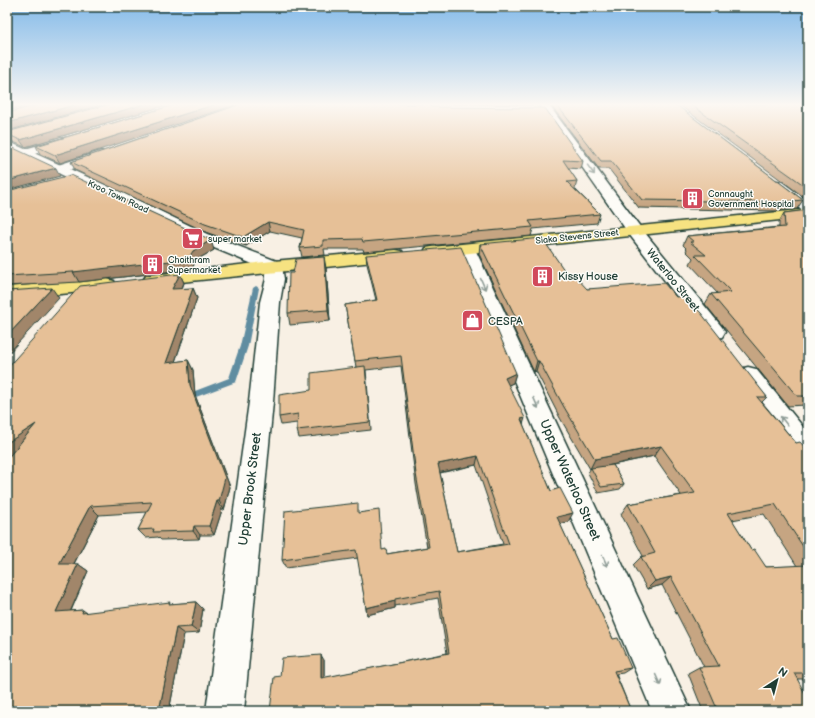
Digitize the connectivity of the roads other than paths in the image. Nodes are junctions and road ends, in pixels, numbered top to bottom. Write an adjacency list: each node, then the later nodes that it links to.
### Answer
1 (75, 138): 5 (street)
2 (563, 138): 12 (street, Waterloo Street, one-way to 12)
3 (7, 145): 5 (street, Kroo Town Road)
4 (112, 152): 6 (street)
5 (25, 153): 6 (street, Kroo Town Road)
6 (60, 169): 7 (street, Kroo Town Road)
7 (75, 177): 9 (street); 14 (street, Kroo Town Road)
8 (770, 180): 10 (street)
9 (52, 183)
10 (808, 208)
11 (808, 213): 12 (main road, Siaka Stevens Street)
12 (635, 232): 13 (main road, Siaka Stevens Street); 18 (street, Waterloo Street, one-way to 12)
13 (467, 249): 14 (main road, Siaka Stevens Street); 20 (street, Upper Waterloo Street, one-way to 20)
14 (274, 266): 15 (main road, Siaka Stevens Street); 19 (street, Upper Brook Street)
15 (79, 289): 16 (main road, Siaka Stevens Street); 17 (street)
16 (7, 293)
17 (65, 305)
18 (808, 452)
19 (225, 711)
20 (672, 711)

